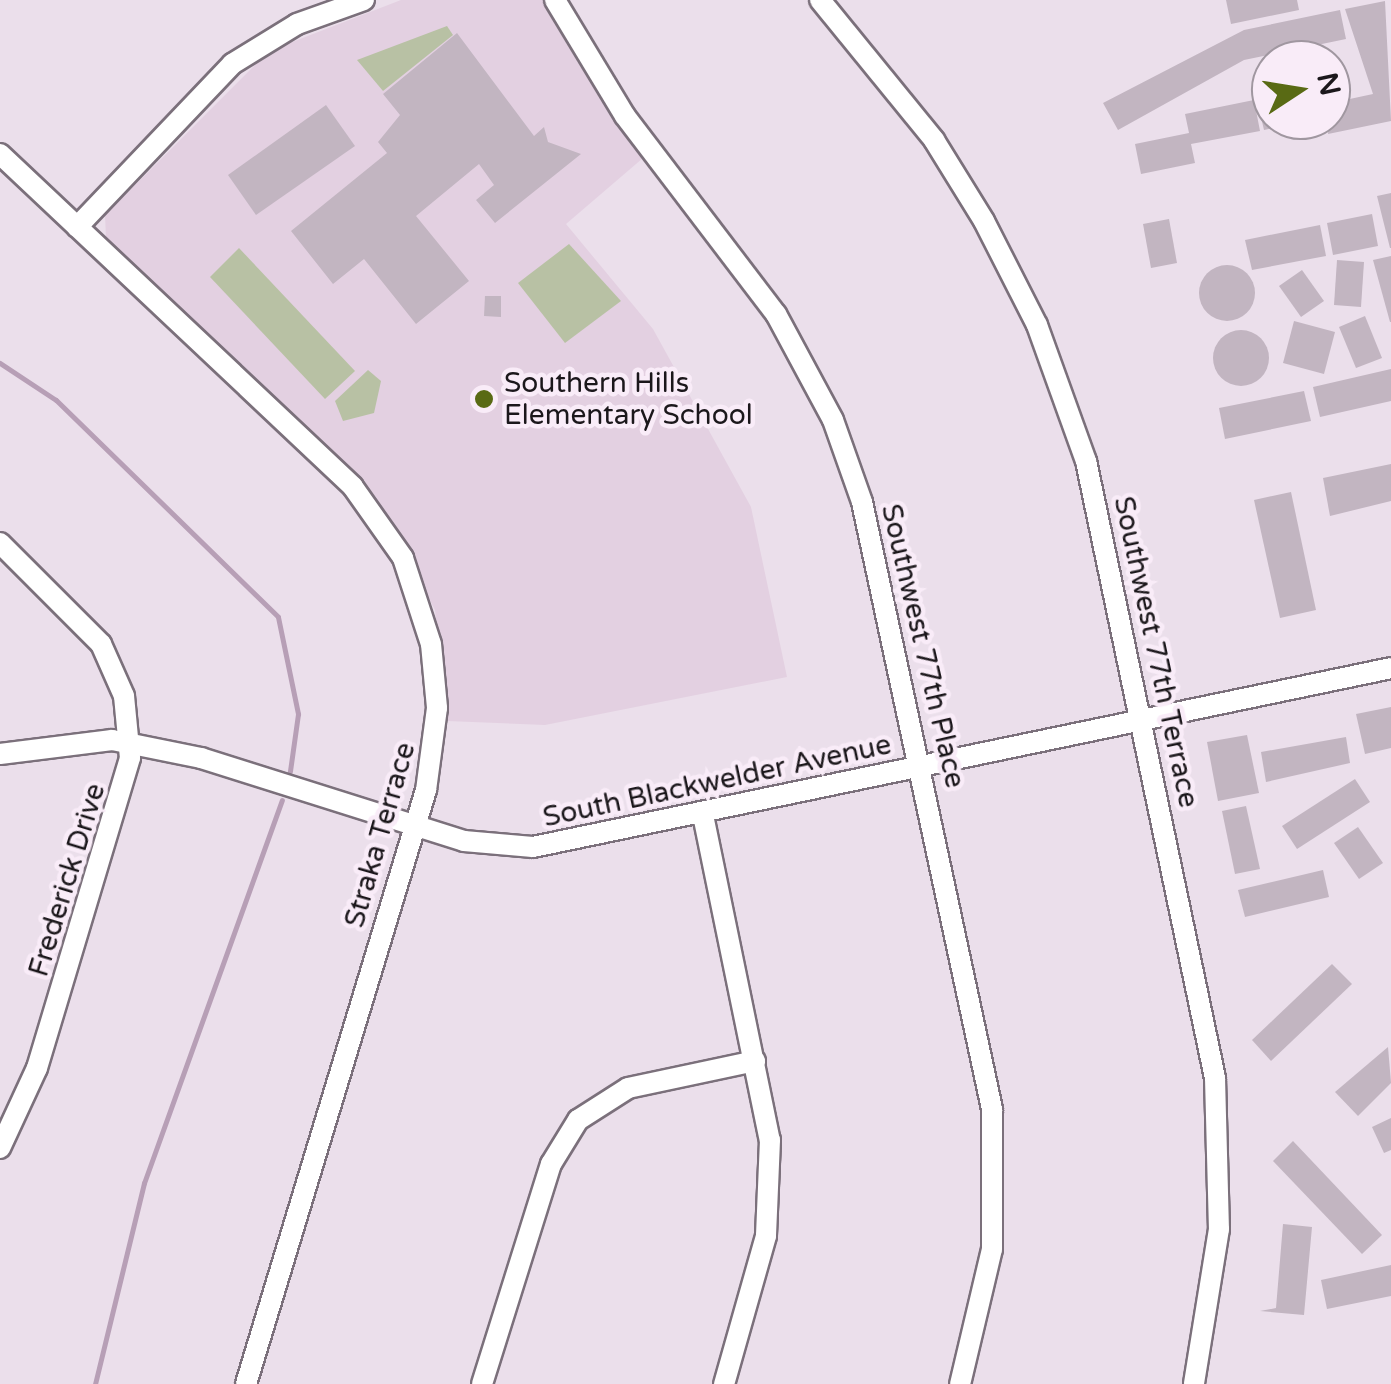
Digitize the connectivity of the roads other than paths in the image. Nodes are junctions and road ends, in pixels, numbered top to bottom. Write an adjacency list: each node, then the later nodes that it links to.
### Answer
1 (364, 0): 4 (street)
2 (555, 0): 12 (street, Southwest 77th Place)
3 (820, 0): 9 (street, Southwest 77th Terrace)
4 (317, 7): 6 (street)
5 (0, 154): 6 (street, Straka Terrace)
6 (77, 227): 14 (street, Straka Terrace)
7 (0, 543): 10 (street, Frederick Drive)
8 (1391, 668): 9 (street, South Blackwelder Avenue)
9 (1142, 720): 12 (street, South Blackwelder Avenue); 21 (street, Southwest 77th Terrace)
10 (129, 743): 11 (street, South Blackwelder Avenue); 14 (street, South Blackwelder Avenue); 16 (street, Frederick Drive)
11 (0, 754)
12 (922, 767): 13 (street, South Blackwelder Avenue); 20 (street, Southwest 77th Place)
13 (703, 815): 14 (street, South Blackwelder Avenue); 15 (street)
14 (416, 826): 17 (street, Straka Terrace)
15 (755, 1061): 18 (street); 19 (street)
16 (0, 1148)
17 (246, 1384)
18 (482, 1384)
19 (724, 1384)
20 (960, 1384)
21 (1194, 1384)

